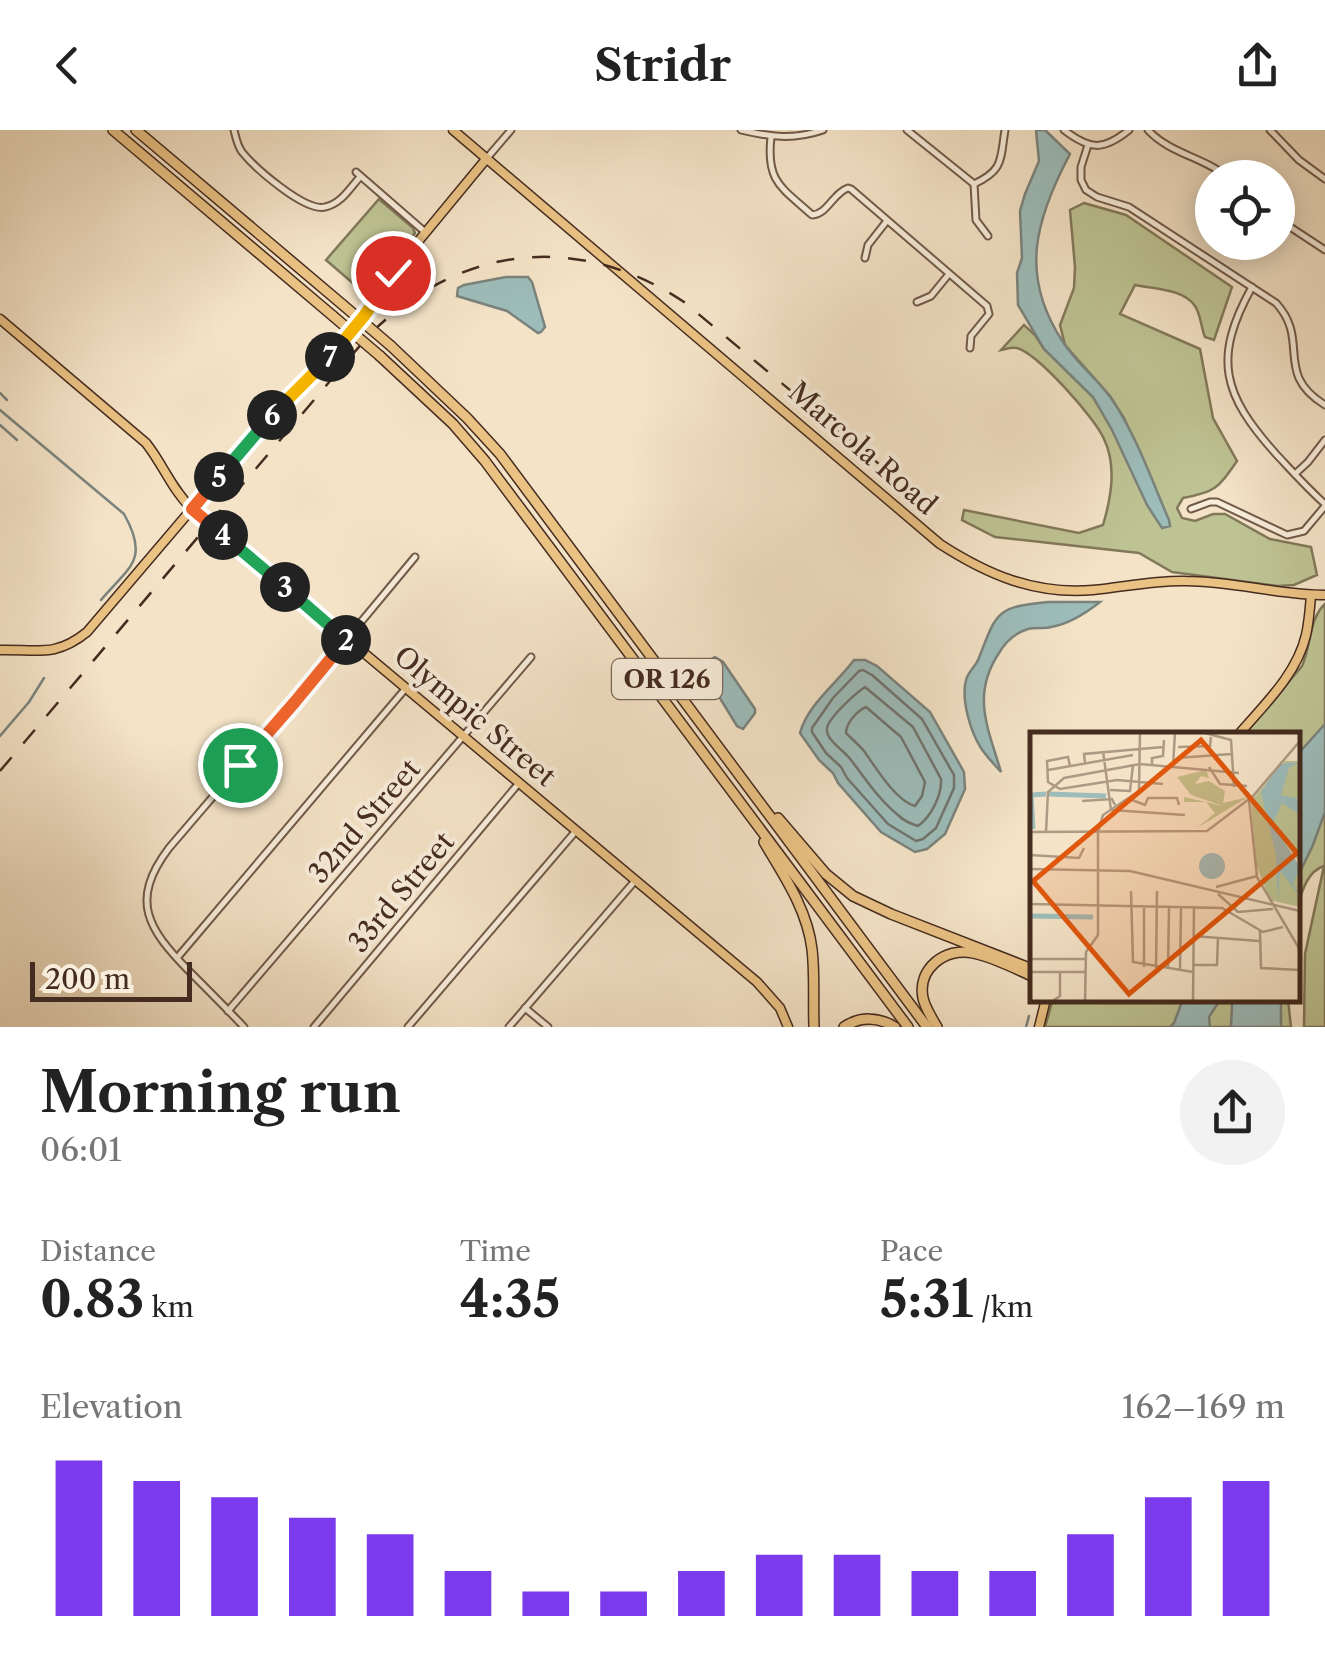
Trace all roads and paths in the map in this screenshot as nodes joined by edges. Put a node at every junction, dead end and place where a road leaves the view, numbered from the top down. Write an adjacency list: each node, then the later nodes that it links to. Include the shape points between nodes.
1 (113, 130): 48 (highway, OR 126, bridge, via 441,412)
2 (136, 130): 46 (highway, OR 126, bridge, via 467,418)
3 (234, 130): 22 (street, via 248,158 313,208 338,202 358,174)
4 (454, 130): 16 (main road, Marcola Road)
5 (511, 130): 16 (street)
6 (741, 130): 14 (street)
7 (824, 130): 14 (street)
8 (906, 130): 19 (street)
9 (1005, 130): 19 (street, via 1002,162)
10 (1064, 130): 15 (street)
11 (1128, 130): 15 (street, via 1107,145)
12 (1148, 130): 17 (street)
13 (1270, 130): 18 (street)
14 (771, 138): 20 (street, via 772,174 816,216 848,188)
15 (1088, 144): 27 (street, via 1081,167 1086,190 1129,207)
16 (486, 158): 22 (main road); 38 (main road, Marcola Road, via 974,567 1060,590 1185,580)
17 (1198, 160)
18 (1325, 179)
19 (974, 184): 23 (street, via 976,220)
20 (886, 222): 25 (street); 26 (street)
21 (1295, 230): 24 (street)
22 (426, 232): 35 (main road, via 329,358)
23 (988, 236)
24 (1325, 250)
25 (865, 258)
26 (948, 274): 28 (street); 30 (street, via 989,310)
27 (1252, 288): 31 (street, via 1286,315 1296,376); 33 (street, via 1232,331 1228,374 1248,421)
28 (917, 302)
29 (0, 319): 35 (main road, Olympic Street, via 146,444)
30 (970, 348)
31 (1325, 405)
32 (1325, 440): 33 (street)
33 (1295, 474): 34 (street)
34 (1325, 505): 36 (street, via 1304,530 1287,535 1217,502)
35 (192, 509): 40 (main road, Olympic Street); 41 (main road, via 78,640 47,652)
36 (1191, 509)
37 (416, 557): 40 (street)
38 (1311, 595): 39 (main road, Marcola Road); 44 (main road, via 1295,663)
39 (1325, 595)
40 (347, 639): 43 (main road, Olympic Street); 51 (street, via 160,860 148,911)
41 (0, 650)
42 (530, 657): 45 (street, 32nd Street)
43 (406, 688): 45 (main road, Olympic Street); 51 (street)
44 (1241, 732)
45 (463, 736): 47 (main road, Olympic Street); 56 (street, 32nd Street)
46 (730, 763): 52 (highway, via 826,874 854,896); 67 (highway, OR 126)
47 (520, 783): 49 (main road, Olympic Street); 58 (street, 33rd Street)
48 (731, 789): 63 (highway, via 803,914 812,949); 66 (highway, OR 126)
49 (576, 831): 50 (main road, Olympic Street); 59 (street)
50 (636, 880): 55 (street); 62 (main road, Olympic Street, via 765,990)
51 (176, 958): 56 (street)
52 (1030, 971)
53 (1030, 971): 68 (highway, via 972,953 942,957 923,987)
54 (1045, 1002): 69 (main road)
55 (525, 1008): 60 (street); 61 (street)
56 (228, 1011): 57 (street)
57 (244, 1027)
58 (314, 1027)
59 (408, 1027)
60 (509, 1027)
61 (548, 1027)
62 (788, 1027)
63 (814, 1027)
64 (844, 1027): 65 (highway, via 870,1019)
65 (895, 1027)
66 (908, 1027)
67 (927, 1027)
68 (937, 1027)
69 (1039, 1027)

